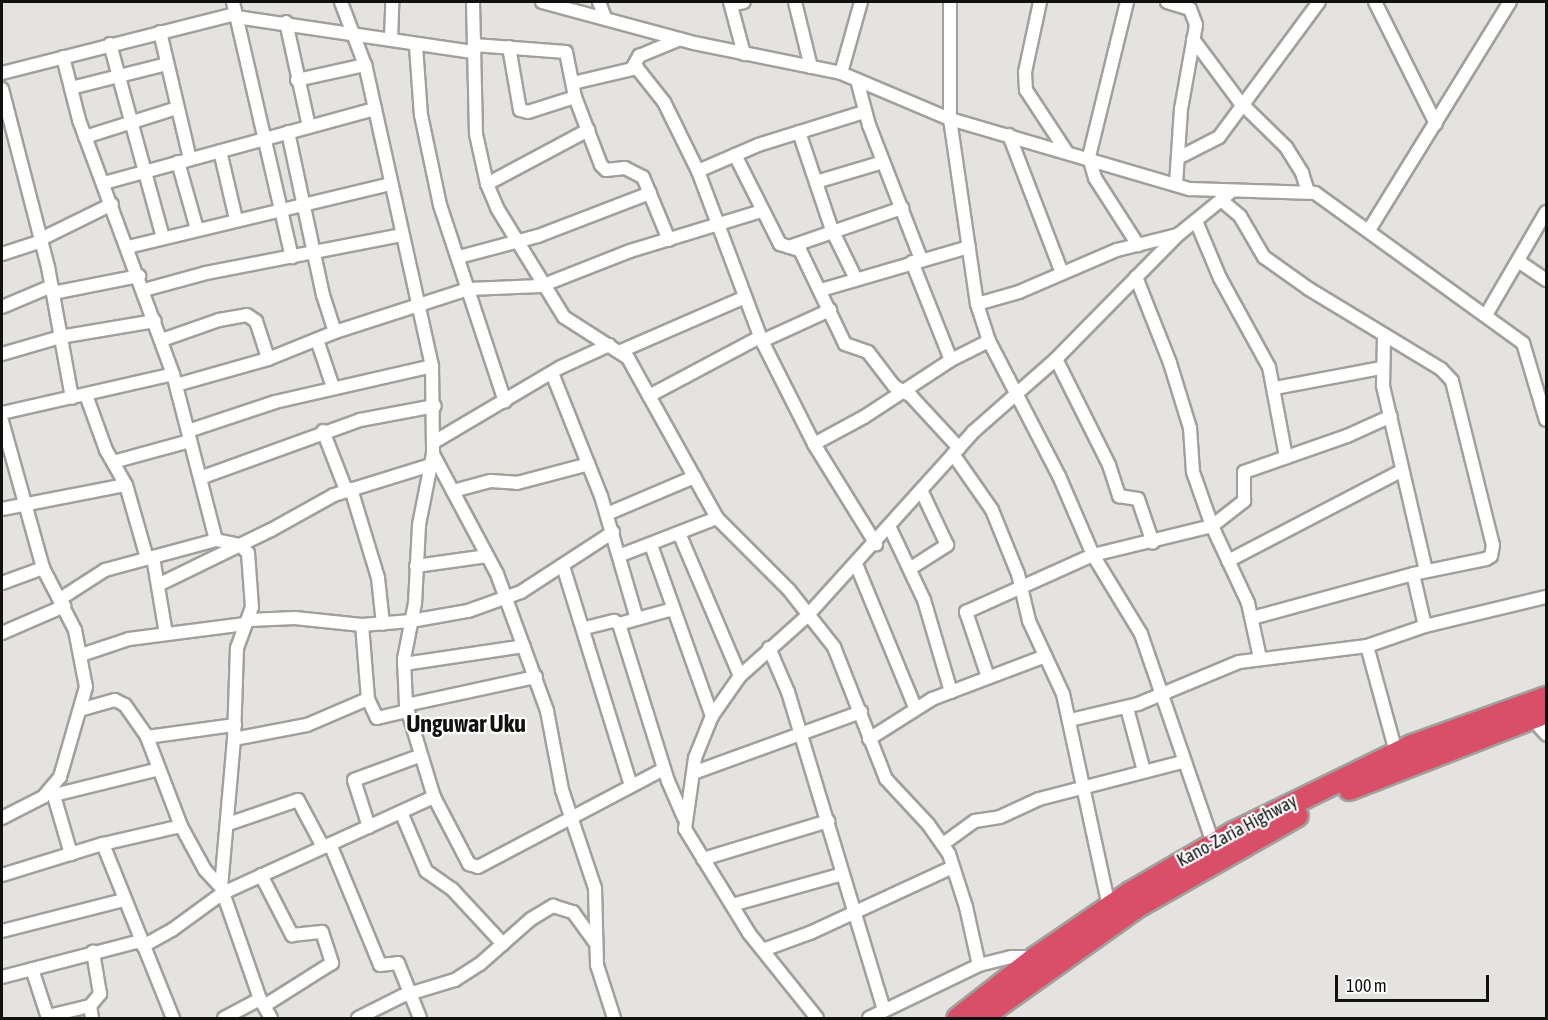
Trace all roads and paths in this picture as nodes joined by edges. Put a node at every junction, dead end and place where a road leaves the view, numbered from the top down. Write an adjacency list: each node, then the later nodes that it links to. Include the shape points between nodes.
1 (341, 2): 21 (street)
2 (392, 2): 24 (street)
3 (473, 2): 28 (street)
4 (542, 2): 18 (street)
5 (599, 2): 18 (street)
6 (744, 2): 16 (street)
7 (795, 2): 34 (street)
8 (861, 2): 36 (street)
9 (950, 2): 48 (street)
10 (1040, 2): 59 (street, via 1025,72 1026,90)
11 (1127, 2): 61 (street)
12 (1167, 2): 23 (street, via 1193,13)
13 (1319, 2): 44 (street)
14 (1375, 2): 50 (street)
15 (1510, 2): 50 (street)
16 (731, 3): 29 (street)
17 (235, 11): 19 (street); 20 (street); 57 (street)
18 (605, 18): 22 (street)
19 (286, 22): 21 (street); 38 (street)
20 (160, 32): 25 (street); 31 (street)
21 (354, 32): 24 (street); 32 (street)
22 (680, 39): 29 (street); 33 (street, via 639,56)
23 (1193, 39): 44 (street); 62 (street)
24 (391, 40): 26 (street)
25 (110, 44): 30 (street); 37 (street)
26 (416, 46): 28 (street); 100 (street, via 425,141 440,205)
27 (509, 47): 28 (street); 40 (street, via 566,52); 43 (street, via 520,110 528,112)
28 (474, 48): 70 (street, via 476,134)
29 (744, 54): 34 (street)
30 (63, 57): 35 (street); 41 (street)
31 (167, 64): 37 (street); 45 (street)
32 (365, 64): 38 (street); 46 (street)
33 (633, 67): 40 (street); 65 (street, via 642,70 663,102)
34 (811, 67): 36 (street)
35 (2, 73)
36 (841, 73): 39 (street)
37 (118, 76): 41 (street); 49 (street)
38 (297, 80): 51 (street)
39 (857, 80): 47 (street); 48 (street)
40 (573, 83): 43 (street)
41 (71, 88): 56 (street)
42 (2, 89): 91 (street)
43 (575, 97): 52 (street)
44 (1244, 106): 62 (street, via 1219,137); 73 (street, via 1286,147 1302,172)
45 (177, 108): 49 (street); 63 (street)
46 (375, 109): 51 (street); 69 (street)
47 (864, 112): 54 (street); 64 (street)
48 (950, 119): 55 (street); 96 (street)
49 (129, 123): 56 (street); 66 (street)
50 (1436, 124): 87 (street)
51 (309, 127): 53 (street)
52 (588, 130): 70 (street); 74 (street, via 604,169 636,172)
53 (288, 132): 57 (street); 77 (street)
54 (799, 132): 60 (street); 67 (street)
55 (1009, 135): 59 (street); 104 (street)
56 (85, 136): 68 (street)
57 (266, 136): 58 (street); 79 (street)
58 (220, 151): 63 (street); 82 (street)
59 (1066, 151): 61 (street)
60 (735, 155): 65 (street); 80 (street)
61 (1089, 157): 71 (street); 94 (street, via 1095,178)
62 (1178, 158): 71 (street)
63 (184, 161): 66 (street); 85 (street)
64 (884, 162): 67 (street); 78 (street)
65 (698, 171): 84 (street)
66 (142, 172): 68 (street); 90 (street)
67 (816, 182): 86 (street)
68 (104, 183): 76 (street)
69 (391, 184): 77 (street); 89 (street)
70 (487, 184): 93 (street, via 497,208)
71 (1176, 184): 72 (street)
72 (1232, 191): 73 (street); 75 (street)
73 (1308, 191): 87 (street)
74 (650, 193): 92 (street); 93 (street)
75 (1221, 200): 83 (street); 122 (street, via 1240,216 1264,257)
76 (112, 204): 91 (street); 95 (street)
77 (305, 204): 79 (street); 98 (street)
78 (902, 208): 86 (street); 102 (street)
79 (282, 209): 82 (street); 101 (street)
80 (762, 211): 84 (street); 97 (street)
81 (1546, 212): 103 (street)
82 (236, 219): 85 (street)
83 (1196, 221): 88 (street); 139 (street, via 1225,288 1252,330)
84 (719, 226): 92 (street); 114 (street)
85 (197, 229): 90 (street)
86 (832, 230): 97 (street); 107 (street)
87 (1369, 230): 119 (street)
88 (1179, 234): 94 (street); 106 (street)
89 (402, 235): 98 (street); 115 (street)
90 (163, 238): 95 (street)
91 (42, 240): 99 (street); 110 (street)
92 (669, 240): 109 (street)
93 (520, 242): 100 (street); 109 (street)
94 (1138, 245): 104 (street)
95 (128, 247): 105 (street)
96 (969, 247): 102 (street); 116 (street)
97 (785, 249): 113 (street, via 800,250)
98 (313, 253): 101 (street); 121 (street)
99 (2, 255)
100 (459, 256): 111 (street)
101 (292, 257): 112 (street, via 206,273)
102 (917, 260): 107 (street); 133 (street)
103 (1518, 261): 108 (street); 119 (street)
104 (1062, 273): 116 (street)
105 (139, 276): 110 (street); 112 (street)
106 (1136, 277): 132 (street); 171 (street, via 1170,363 1190,428 1193,472)
107 (856, 279): 113 (street)
108 (1546, 280)
109 (541, 286): 111 (street); 128 (street, via 564,317)
110 (53, 289): 117 (street); 123 (street)
111 (468, 289): 115 (street); 145 (street)
112 (144, 290): 120 (street)
113 (821, 290): 118 (street)
114 (742, 298): 124 (street); 129 (street)
115 (420, 304): 121 (street); 134 (street)
116 (977, 304): 127 (street)
117 (2, 307)
118 (830, 310): 124 (street); 140 (street, via 845,344 865,350 894,386)
119 (1486, 315): 149 (street, via 1527,348)
120 (155, 321): 123 (street); 125 (street)
121 (335, 332): 126 (street)
122 (1384, 336): 135 (street); 189 (street, via 1441,369 1452,381 1493,545 1491,556 1486,559)
123 (60, 337): 130 (street); 144 (street)
124 (761, 339): 143 (street); 153 (street)
125 (162, 340): 131 (street, via 247,315 256,321); 137 (street)
126 (317, 340): 131 (street); 138 (street)
127 (989, 341): 133 (street); 141 (street)
128 (609, 345): 129 (street); 136 (street)
129 (621, 351): 143 (street)
130 (2, 354)
131 (268, 359): 137 (street)
132 (1056, 359): 141 (street); 175 (street, via 1109,465 1119,496 1138,500)
133 (951, 360): 140 (street)
134 (432, 366): 138 (street); 146 (street)
135 (1381, 368): 139 (street); 148 (street)
136 (552, 373): 145 (street); 158 (street)
137 (175, 379): 142 (street); 152 (street)
138 (333, 387): 152 (street)
139 (1275, 388): 156 (street)
140 (902, 390): 153 (street, via 864,417); 154 (street)
141 (1015, 393): 154 (street); 180 (street, via 1059,476)
142 (86, 395): 144 (street); 157 (street)
143 (649, 396): 160 (street)
144 (72, 398): 147 (street)
145 (505, 402): 155 (street)
146 (435, 406): 151 (street, via 396,411); 155 (street)
147 (2, 413)
148 (1391, 416): 156 (street); 159 (street)
149 (1546, 420)
150 (2, 421): 166 (street)
151 (323, 431): 161 (street); 163 (street)
152 (189, 436): 157 (street); 161 (street)
153 (814, 444): 176 (street)
154 (956, 451): 164 (street); 193 (street, via 992,510)
155 (433, 454): 163 (street); 165 (street); 185 (street, via 419,525)
156 (1286, 457): 171 (street, via 1244,472 1245,501)
157 (113, 462): 162 (street)
158 (589, 464): 165 (street, via 517,483 491,481); 168 (street)
159 (1401, 471): 183 (street); 189 (street)
160 (694, 477): 168 (street); 169 (street)
161 (200, 478): 174 (street)
162 (126, 485): 166 (street); 182 (street)
163 (349, 489): 177 (street); 203 (street, via 378,579)
164 (921, 490): 170 (street); 188 (street, via 947,545)
165 (453, 491): 181 (street)
166 (27, 504): 167 (street); 187 (street)
167 (2, 509)
168 (607, 514): 172 (street)
169 (717, 518): 173 (street); 198 (street, via 789,590)
170 (889, 526): 176 (street); 188 (street)
171 (1212, 526): 175 (street); 183 (street)
172 (613, 532): 179 (street); 186 (street)
173 (679, 533): 178 (street); 217 (street)
174 (216, 540): 177 (street); 182 (street)
175 (1153, 543): 180 (street)
176 (876, 544): 184 (street)
177 (240, 545): 192 (street); 202 (street, via 248,553 252,607)
178 (651, 545): 179 (street); 197 (street)
179 (621, 555): 200 (street)
180 (1093, 555): 193 (street); 221 (street, via 1126,606)
181 (487, 556): 185 (street); 195 (street)
182 (150, 558): 192 (street); 196 (street, via 105,570)
183 (1228, 561): 199 (street)
184 (856, 564): 198 (street); 224 (street)
185 (416, 566): 201 (street)
186 (563, 566): 195 (street); 207 (street)
187 (42, 568): 191 (street); 196 (street)
188 (911, 568): 220 (street)
189 (1426, 571): 190 (street)
190 (1413, 574): 199 (street); 206 (street)
191 (2, 583)
192 (158, 585): 209 (street)
193 (1021, 589): 214 (street); 218 (street, via 965,614)
194 (1546, 597): 206 (street)
195 (505, 600): 201 (street); 210 (street)
196 (62, 602): 208 (street); 213 (street)
197 (673, 609): 200 (street); 230 (street)
198 (807, 616): 212 (street); 228 (street, via 839,656)
199 (1252, 618): 215 (street)
200 (638, 619): 204 (street)
201 (411, 621): 203 (street); 216 (street)
202 (247, 622): 205 (street, via 295,618); 209 (street); 232 (street, via 237,648)
203 (382, 624): 205 (street)
204 (619, 624): 207 (street, via 614,621); 242 (street)
205 (362, 625): 223 (street)
206 (1425, 626): 211 (street)
207 (585, 628): 245 (street, via 608,718)
208 (2, 633)
209 (166, 634): 213 (street, via 129,639)
210 (524, 646): 216 (street); 219 (street)
211 (1367, 646): 215 (street); 238 (street)
212 (769, 648): 217 (street); 235 (street)
213 (81, 655): 227 (street, via 86,687)
214 (1045, 656): 218 (street); 231 (street)
215 (1260, 658): 221 (street, via 1239,662)
216 (404, 664): 225 (street)
217 (740, 676): 230 (street)
218 (988, 677): 220 (street)
219 (536, 678): 225 (street); 250 (street)
220 (951, 692): 224 (street)
221 (1164, 693): 226 (street); 240 (street)
222 (1546, 697): 238 (highway, Kano-Zaria Highway)
223 (368, 699): 225 (street, via 377,718); 236 (street, via 297,728)
224 (915, 707): 237 (street)
225 (406, 708): 239 (street)
226 (1127, 708): 231 (street); 243 (street)
227 (83, 709): 234 (street, via 120,702); 247 (street)
228 (861, 712): 235 (street); 237 (street)
229 (1539, 715): 233 (street); 296 (highway, Kano-Zaria Highway, via 1368,782 1291,818 1136,907)
230 (712, 716): 244 (street, via 699,743)
231 (1070, 720): 246 (street)
232 (235, 724): 234 (street); 236 (street)
233 (1546, 734)
234 (147, 736): 241 (street)
235 (801, 736): 244 (street); 253 (street)
236 (234, 739): 254 (street)
237 (869, 739): 259 (street, via 886,779)
238 (1396, 752): 257 (highway, Kano-Zaria Highway)
239 (419, 756): 248 (street); 256 (street, via 354,780)
240 (1182, 762): 243 (street); 257 (street)
241 (159, 769): 247 (street); 255 (street)
242 (664, 769): 245 (street); 252 (street)
243 (1144, 771): 246 (street)
244 (693, 773): 252 (street)
245 (631, 785): 250 (street)
246 (1084, 787): 259 (street, via 1039,799 1000,817 975,821); 270 (street)
247 (53, 792): 251 (street); 261 (street)
248 (434, 797): 249 (street); 250 (street, via 474,868)
249 (401, 812): 256 (street); 274 (street, via 426,871 468,904)
250 (570, 816): 275 (street, via 595,888)
251 (2, 818)
252 (685, 819): 262 (street, via 689,837)
253 (828, 821): 262 (street); 264 (street)
254 (228, 824): 260 (street, via 298,800); 267 (street)
255 (181, 826): 258 (street); 267 (street, via 205,870)
256 (369, 827): 260 (street)
257 (1213, 843): 270 (highway, Kano-Zaria Highway)
258 (103, 844): 261 (street); 268 (street)
259 (943, 844): 263 (street)
260 (327, 846): 266 (street); 282 (street, via 380,965 397,962)
261 (71, 854): 265 (street)
262 (703, 859): 269 (street)
263 (953, 867): 271 (street); 279 (street)
264 (842, 874): 269 (street); 271 (street)
265 (2, 875)
266 (261, 875): 267 (street); 283 (street, via 292,935 322,932 332,963)
267 (222, 890): 273 (street, via 172,930); 283 (street)
268 (124, 900): 272 (street); 273 (street)
269 (732, 905): 276 (street)
270 (1109, 907): 278 (highway, Kano-Zaria Highway)
271 (852, 911): 276 (street, via 810,933); 284 (street)
272 (2, 931)
273 (141, 944): 277 (street); 287 (street)
274 (503, 944): 275 (street, via 553,906 573,912); 282 (street, via 455,980)
275 (596, 944): 292 (street, via 597,965)
276 (763, 950): 293 (street)
277 (93, 952): 280 (street); 285 (street, via 100,994)
278 (1035, 957): 279 (street, via 1011,957); 295 (highway, Kano-Zaria Highway)
279 (979, 965): 284 (street)
280 (32, 969): 281 (street); 286 (street)
281 (2, 977)
282 (411, 994): 290 (street); 291 (street)
283 (262, 1002): 288 (street); 289 (street)
284 (884, 1011): 294 (street)
285 (91, 1012): 286 (street)
286 (48, 1017)
287 (173, 1018)
288 (224, 1018)
289 (271, 1018)
290 (358, 1018)
291 (420, 1018)
292 (614, 1018)
293 (817, 1018)
294 (869, 1018)
295 (957, 1018)
296 (980, 1018)

